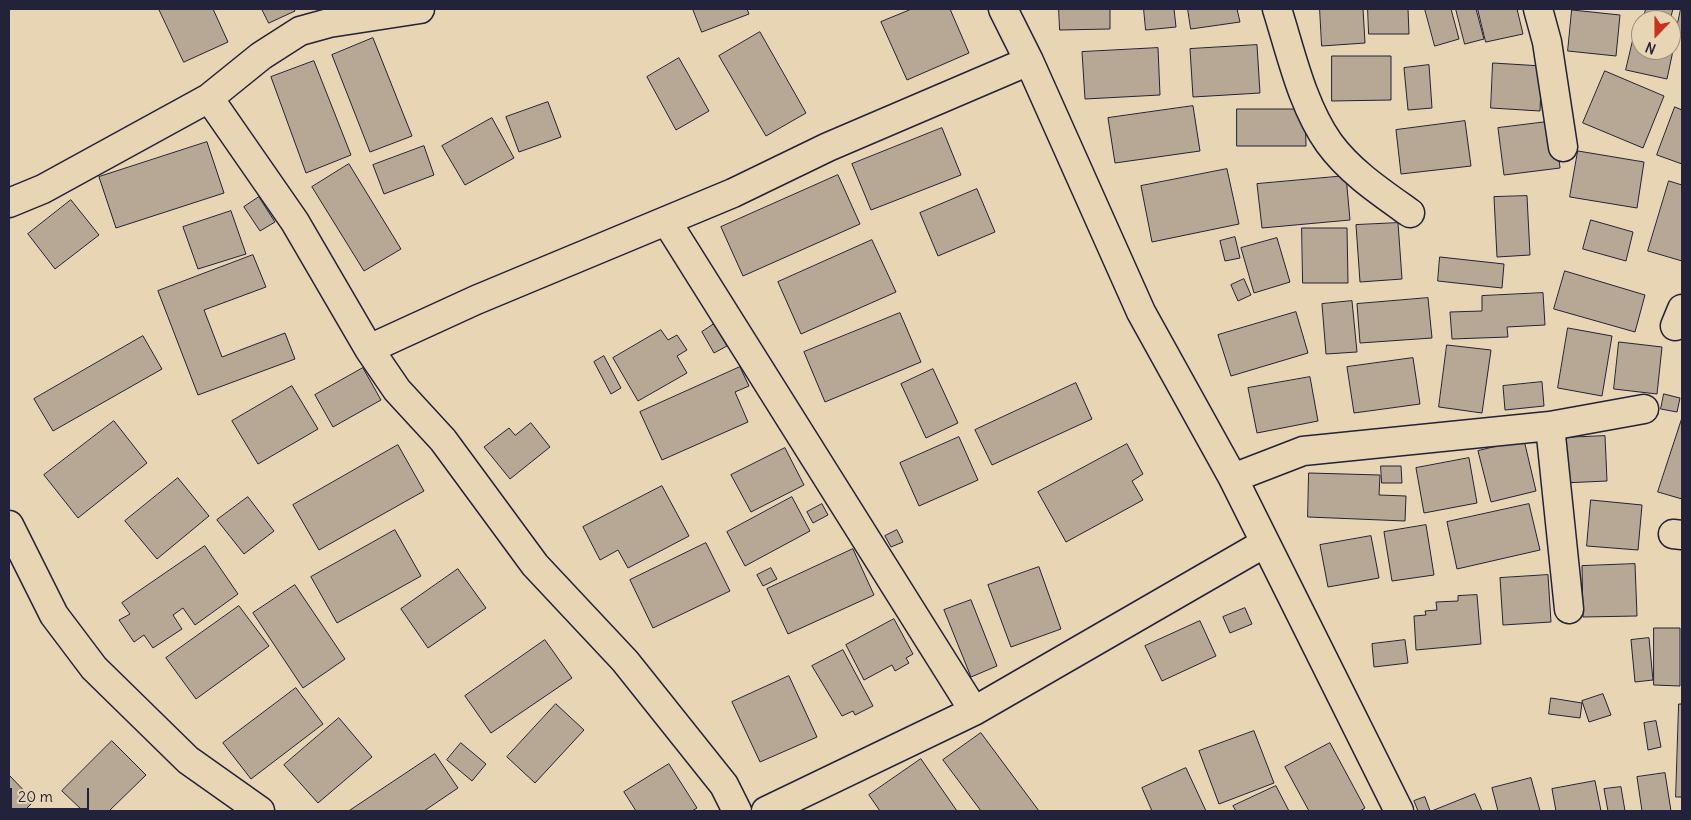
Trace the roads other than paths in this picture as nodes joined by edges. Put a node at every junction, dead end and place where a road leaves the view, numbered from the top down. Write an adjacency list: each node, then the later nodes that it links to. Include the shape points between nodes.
1 (420, 9): 6 (street, via 329,23 300,31 261,56)
2 (1003, 9): 5 (street)
3 (1277, 9): 9 (street, via 1315,121 1330,145 1375,188)
4 (1538, 9): 7 (street, via 1547,42)
5 (1029, 61): 10 (street, via 828,147); 14 (street, via 1141,312)
6 (209, 98): 8 (street, via 43,189); 11 (street, via 295,222)
7 (1563, 148)
8 (9, 203)
9 (1410, 213)
10 (667, 222): 11 (street, via 476,300); 18 (street)
11 (373, 354): 20 (street, via 397,390 443,440 535,565 625,661 724,785)
12 (1644, 409): 13 (street)
13 (1550, 426): 14 (street, via 1303,451); 17 (street)
14 (1233, 478): 16 (street)
15 (9, 525): 19 (street, via 54,615 94,668 188,760)
16 (1265, 543): 18 (street); 22 (street)
17 (1569, 609)
18 (974, 711): 21 (street)
19 (260, 811)
20 (737, 811)
21 (766, 811)
22 (1400, 811)

